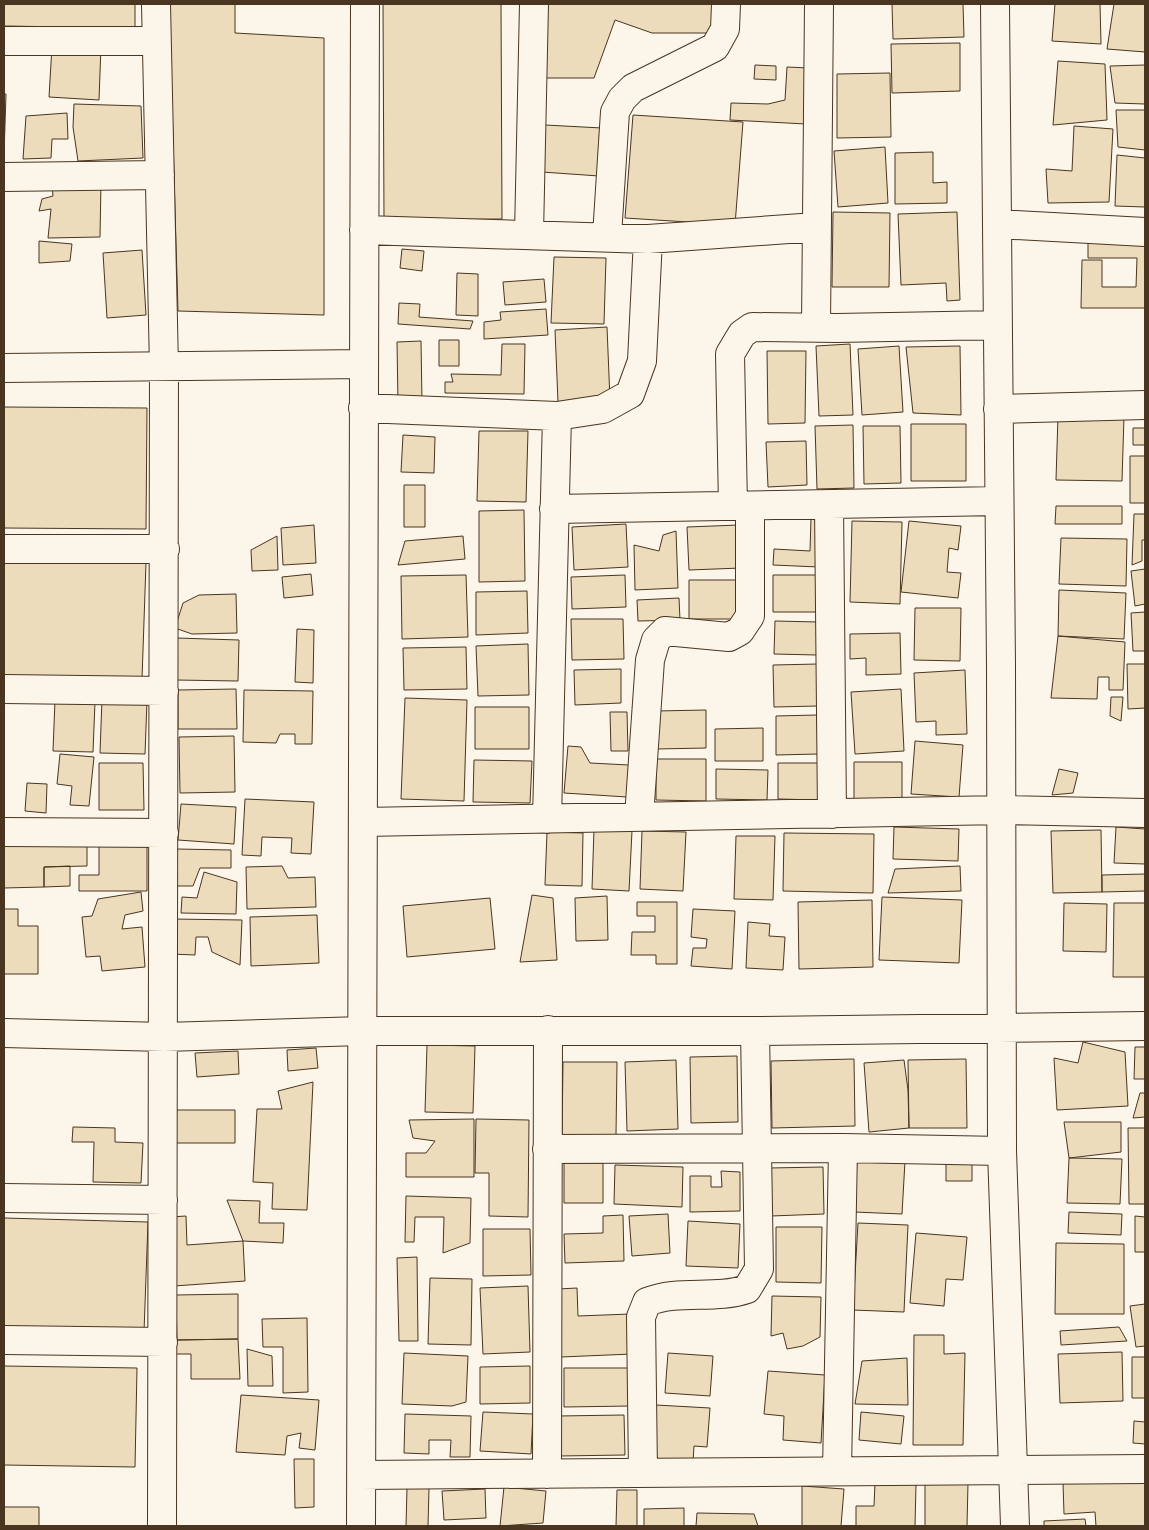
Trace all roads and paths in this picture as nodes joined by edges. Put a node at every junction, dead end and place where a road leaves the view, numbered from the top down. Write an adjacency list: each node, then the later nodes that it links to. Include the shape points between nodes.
1 (156, 4): 8 (street)
2 (364, 4): 13 (street)
3 (534, 4): 15 (street)
4 (726, 4): 16 (street, via 725,29 715,47 634,88 622,99 615,112)
5 (819, 4): 12 (street)
6 (995, 4): 11 (street)
7 (4, 41): 8 (street)
8 (156, 41): 9 (street)
9 (160, 175): 10 (street); 21 (street)
10 (4, 176)
11 (997, 224): 14 (street); 18 (street)
12 (816, 227): 17 (street); 19 (street)
13 (364, 230): 15 (street); 20 (street)
14 (1145, 232)
15 (529, 234): 16 (street)
16 (607, 236): 17 (street)
17 (648, 239): 26 (street, via 642,361 630,394 603,409)
18 (998, 325): 19 (street); 25 (street)
19 (816, 326): 29 (street, via 752,327 742,334 730,354)
20 (364, 364): 21 (street); 24 (street)
21 (164, 367): 22 (street); 32 (street)
22 (4, 368)
23 (1145, 405): 25 (street)
24 (363, 408): 26 (street); 40 (street)
25 (998, 409): 27 (street)
26 (557, 416): 30 (street)
27 (999, 502): 28 (street); 35 (street)
28 (829, 505): 29 (street); 37 (street)
29 (741, 506): 30 (street); 38 (street, via 750,616 740,631 729,637 665,631 656,640 650,660)
30 (554, 508): 39 (street)
31 (4, 549): 32 (street)
32 (165, 549): 34 (street)
33 (4, 689): 34 (street)
34 (164, 691): 42 (street)
35 (1002, 810): 36 (street); 37 (street); 44 (street)
36 (1145, 813)
37 (832, 814): 38 (street)
38 (639, 817): 39 (street)
39 (547, 819): 40 (street)
40 (364, 822): 46 (street)
41 (4, 832): 42 (street)
42 (164, 833): 49 (street)
43 (1145, 1026): 44 (street)
44 (1003, 1027): 47 (street); 53 (street)
45 (548, 1030): 46 (street); 47 (street); 52 (street)
46 (362, 1031): 49 (street); 63 (street)
47 (755, 1031): 51 (street)
48 (4, 1033): 49 (street)
49 (164, 1036): 55 (street)
50 (843, 1148): 51 (street); 53 (street); 60 (street)
51 (757, 1149): 52 (street); 61 (street, via 758,1269 747,1289 735,1293 661,1297 647,1302 641,1316)
52 (547, 1150): 62 (street)
53 (1002, 1151): 59 (street)
54 (4, 1198): 55 (street)
55 (164, 1200): 57 (street)
56 (4, 1340): 57 (street)
57 (163, 1342): 64 (street)
58 (1145, 1469): 59 (street)
59 (1013, 1470): 60 (street); 66 (street)
60 (837, 1471): 61 (street)
61 (643, 1473): 62 (street)
62 (547, 1474): 63 (street)
63 (361, 1475): 65 (street)
64 (162, 1526)
65 (361, 1526)
66 (1015, 1526)

